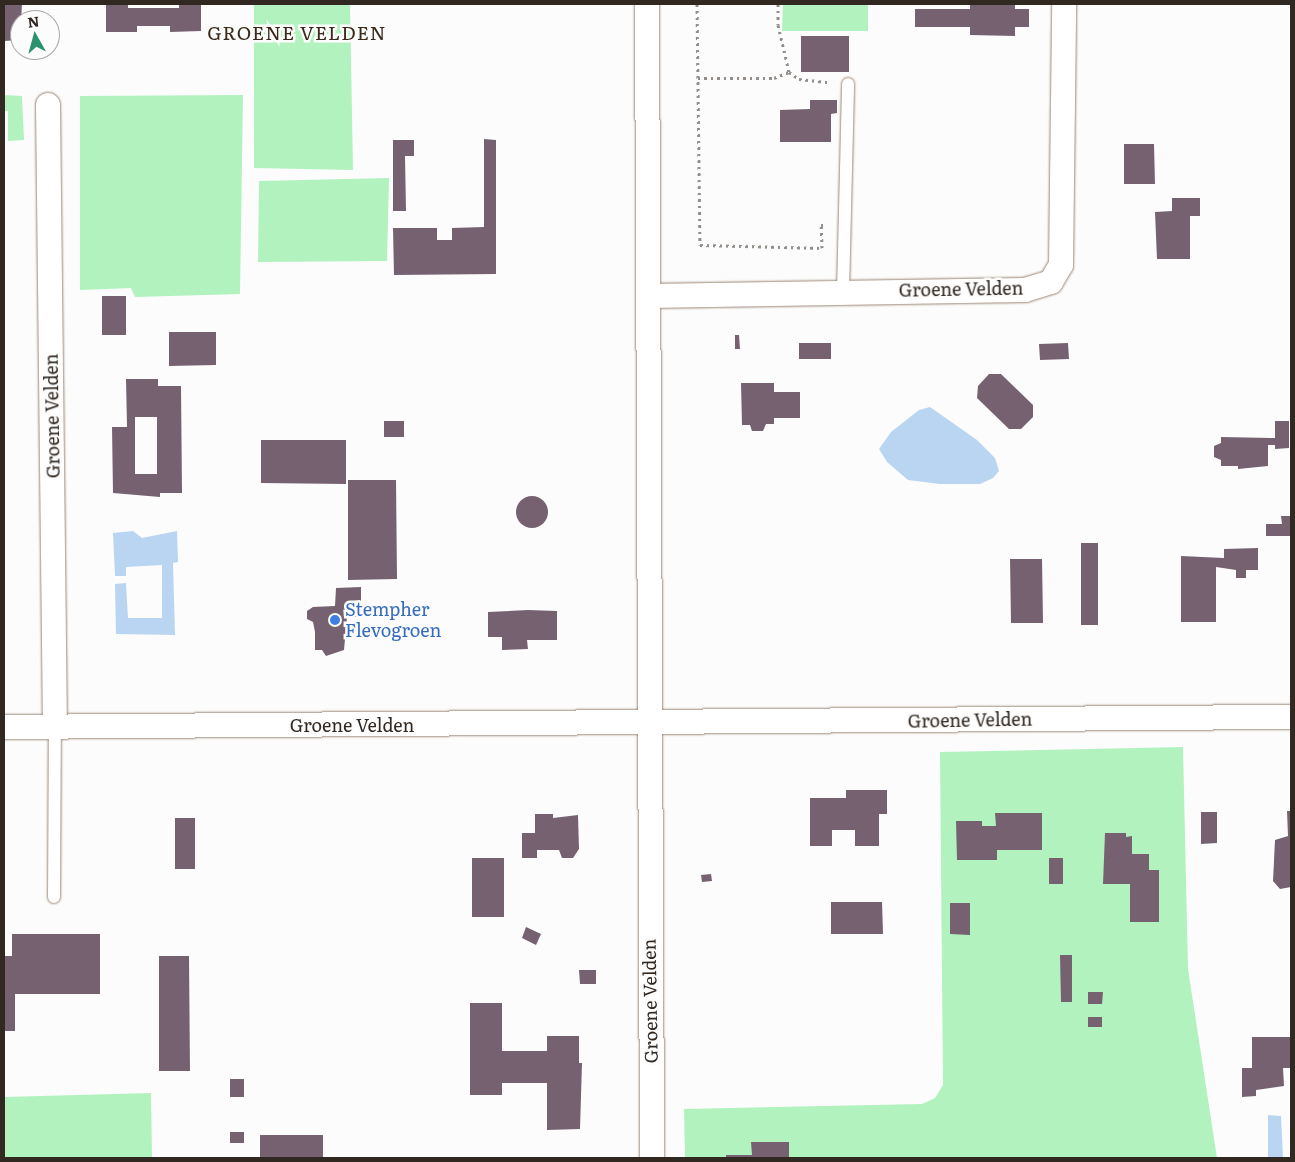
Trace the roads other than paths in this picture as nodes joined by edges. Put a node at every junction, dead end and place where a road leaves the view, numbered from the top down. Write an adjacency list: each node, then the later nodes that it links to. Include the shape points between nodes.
1 (647, 4): 6 (street, Groene Velden)
2 (1064, 4): 5 (street, Groene Velden, via 1061,265 1051,282 1025,290)
3 (848, 84): 5 (lane)
4 (48, 105): 10 (street, Groene Velden)
5 (843, 292): 6 (street, Groene Velden)
6 (649, 296): 8 (street, Groene Velden)
7 (1291, 718): 8 (street, Groene Velden)
8 (648, 723): 10 (street, Groene Velden); 12 (street, Groene Velden)
9 (4, 727): 10 (street, Groene Velden)
10 (55, 727): 11 (lane)
11 (54, 898)
12 (652, 1158)

